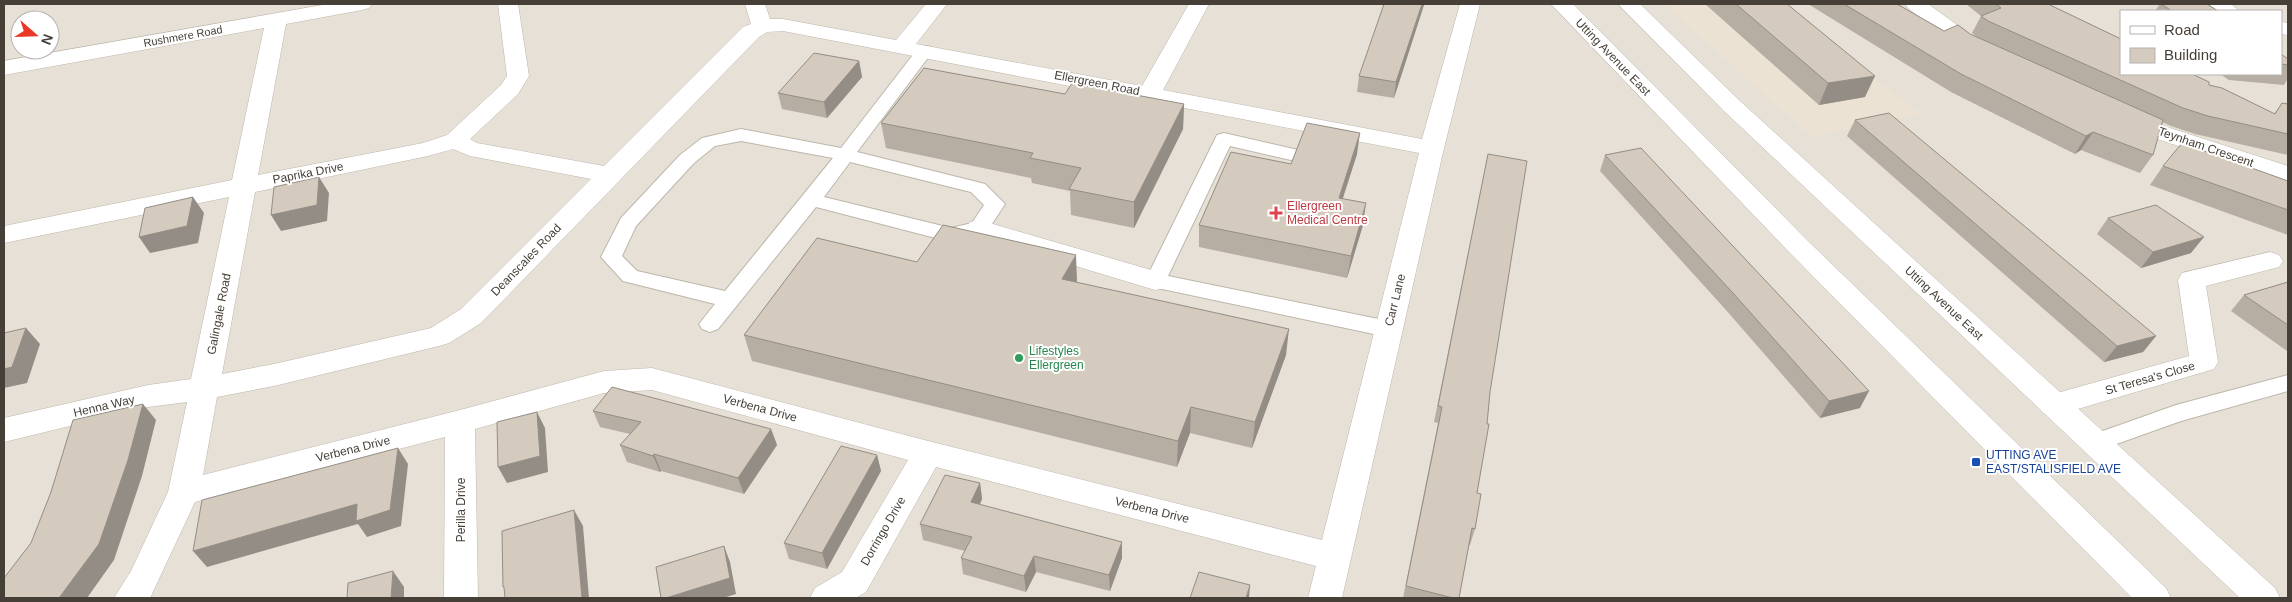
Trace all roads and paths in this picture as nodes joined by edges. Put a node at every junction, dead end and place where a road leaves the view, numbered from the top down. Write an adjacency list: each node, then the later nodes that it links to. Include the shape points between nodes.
1 (362, 4): 10 (street, Rushmere Road)
2 (508, 4): 17 (street, via 518,76 510,89)
3 (937, 4): 11 (street)
4 (1199, 4): 15 (street)
5 (1470, 4): 18 (street, Carr Lane)
6 (1561, 4): 45 (street, Utting Avenue East, via 1800,248)
7 (1628, 4): 34 (street, Utting Avenue East, via 1732,106)
8 (1915, 4): 13 (street, via 1970,45)
9 (758, 15): 11 (street, Ellergreen Road, via 783,25); 22 (street, Deanscales Road, via 751,32)
10 (276, 19): 14 (street, Rushmere Road); 23 (street, Galingale Road)
11 (902, 47): 12 (street, Ellergreen Road)
12 (925, 51): 15 (street, Ellergreen Road); 20 (lane)
13 (1996, 57)
14 (5, 70)
15 (1150, 93): 18 (street, Ellergreen Road)
16 (2110, 109): 21 (street, Teynham Crescent, via 2162,133)
17 (455, 140): 22 (street, via 470,149); 23 (street, Paprika Drive, via 428,149)
18 (1432, 148): 31 (street, Carr Lane)
19 (1291, 154): 28 (lane, via 1224,140)
20 (845, 156): 24 (lane); 25 (lane, via 978,188 995,204); 29 (lane, via 741,135 709,142 687,159 628,223 611,257 630,276)
21 (2288, 174)
22 (609, 175): 33 (street, Deanscales Road, via 470,316 440,336)
23 (243, 186): 26 (street, Paprika Drive); 33 (street, Galingale Road)
24 (811, 200): 25 (lane, via 951,235); 29 (lane)
25 (980, 228): 28 (street)
26 (4, 234)
27 (2270, 261): 34 (street, St Teresa's Close, via 2192,280 2204,362)
28 (1155, 281): 31 (lane)
29 (730, 300): 30 (lane)
30 (710, 324)
31 (1388, 329): 40 (street, Carr Lane)
32 (2288, 383): 37 (lane, via 2176,414)
33 (206, 388): 36 (street, Henna Way, via 148,396); 39 (street, Galingale Road)
34 (2054, 406): 37 (street, Utting Avenue East)
35 (460, 422): 38 (street, Verbena Drive, via 604,382 652,379); 39 (street, Verbena Drive); 42 (street, Perilla Drive)
36 (4, 430)
37 (2094, 443): 46 (street, Utting Avenue East)
38 (928, 453): 40 (street, Verbena Drive); 43 (street, Dorringo Drive, via 854,582)
39 (184, 492): 41 (street, Galingale Road, via 143,581)
40 (1335, 557): 44 (street, Carr Lane)
41 (131, 598)
42 (461, 598)
43 (827, 598)
44 (1325, 598)
45 (2154, 598)
46 (2263, 598)

